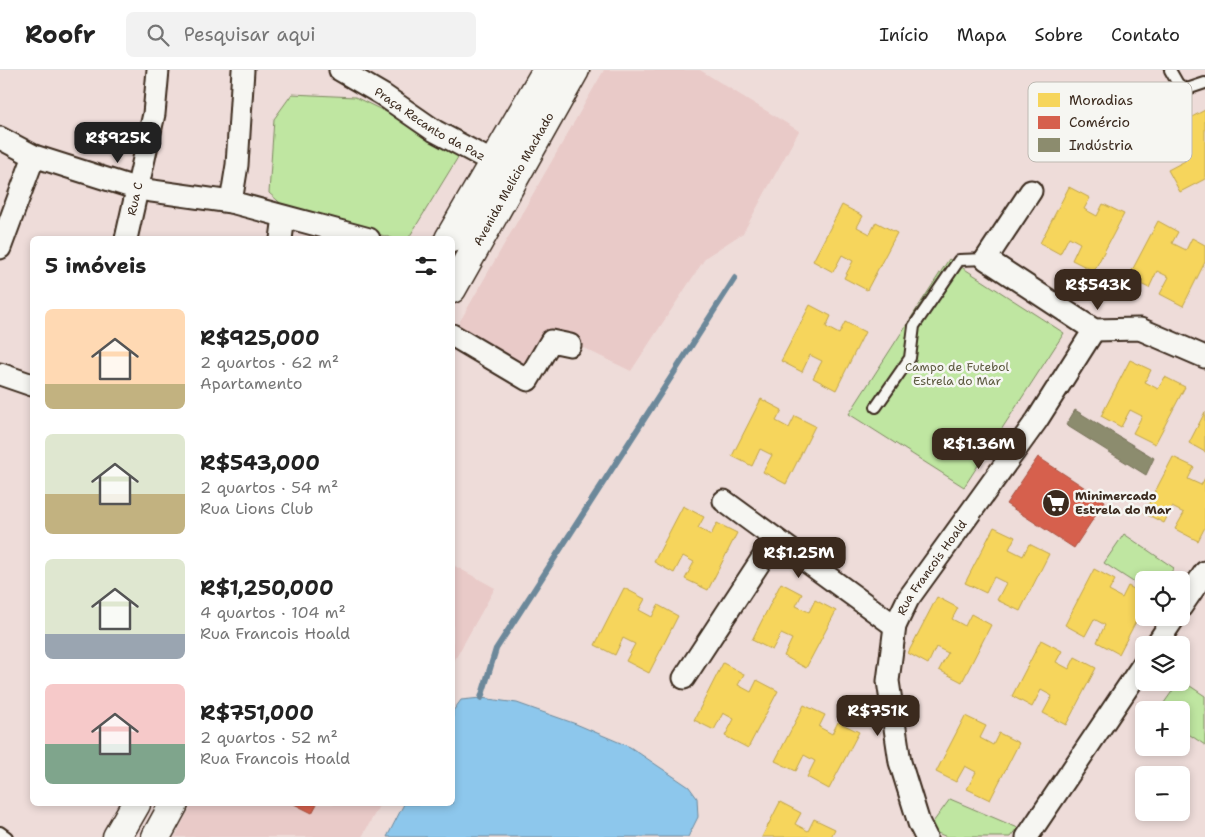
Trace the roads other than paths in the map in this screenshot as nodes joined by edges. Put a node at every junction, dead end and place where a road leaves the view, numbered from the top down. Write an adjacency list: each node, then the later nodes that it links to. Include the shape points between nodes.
1 (158, 70): 13 (street, Rua C, via 154,114)
2 (243, 70): 15 (street, via 237,164)
3 (340, 70): 12 (street, Praça Recanto da Paz, via 435,131)
4 (548, 70): 12 (main road, Avenida Melício Machado)
5 (575, 70): 23 (main road, Avenida Melício Machado)
6 (1170, 70): 7 (lane)
7 (1177, 82)
8 (1205, 83): 9 (lane)
9 (1192, 87)
10 (0, 138): 11 (street)
11 (34, 156): 13 (street); 21 (street)
12 (494, 162): 20 (main road, Avenida Melício Machado)
13 (138, 189): 15 (street); 17 (street, Rua C)
14 (1031, 191): 22 (street)
15 (231, 202): 16 (street)
16 (284, 217): 18 (street); 19 (street)
17 (127, 236)
18 (281, 236)
19 (357, 236)
20 (451, 236)
21 (0, 248)
22 (986, 259): 24 (street); 30 (lane, via 959,260 914,326 910,358)
23 (455, 284)
24 (1094, 330): 27 (street, via 1140,328); 35 (street, Rua Francois Hoald, via 1037,420 908,599)
25 (455, 337): 26 (street, via 528,380 551,341)
26 (570, 345)
27 (1205, 357)
28 (0, 374): 29 (street)
29 (30, 383)
30 (876, 407)
31 (724, 502): 32 (street)
32 (775, 539): 35 (street); 37 (street)
33 (1205, 572): 34 (street)
34 (1190, 594)
35 (895, 626): 44 (street, Rua Francois Hoald, via 888,681 900,762)
36 (1135, 676): 45 (street)
37 (684, 678)
38 (135, 806): 42 (main road)
39 (173, 806): 43 (main road)
40 (0, 832): 41 (lane)
41 (7, 837)
42 (117, 837)
43 (156, 837)
44 (926, 837)
45 (1027, 837)

